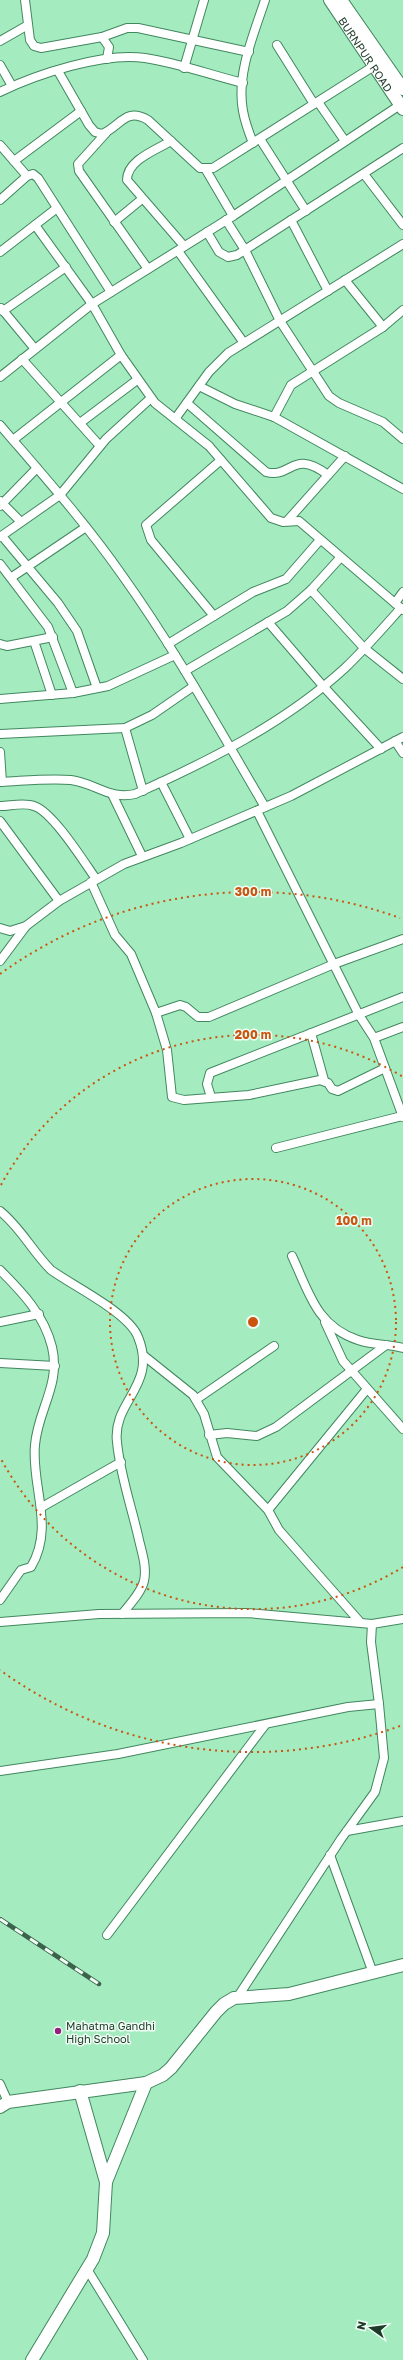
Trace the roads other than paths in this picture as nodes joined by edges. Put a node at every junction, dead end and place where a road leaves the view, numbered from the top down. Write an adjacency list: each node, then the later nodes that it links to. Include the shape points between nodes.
1 (25, 0): 6 (street)
2 (204, 0): 8 (street)
3 (265, 0): 11 (street)
4 (330, 0): 14 (street, BURNPUR ROAD)
5 (341, 0): 19 (street)
6 (28, 25): 7 (street, via 30,40 34,46 41,48); 9 (street)
7 (102, 37): 8 (street, via 127,28 138,28); 12 (street, via 108,47)
8 (193, 38): 11 (street); 15 (street)
9 (0, 41)
10 (277, 45): 21 (street)
11 (249, 52): 17 (street)
12 (107, 59): 15 (street, via 144,58); 16 (street)
13 (0, 65): 18 (street)
14 (374, 66): 21 (street); 22 (street, BURNPUR ROAD)
15 (184, 68): 17 (street)
16 (58, 71): 18 (street); 23 (street)
17 (243, 83): 26 (street, via 243,110)
18 (12, 86): 20 (street)
19 (403, 89)
20 (0, 92)
21 (316, 103): 26 (street); 27 (street)
22 (402, 107): 27 (street)
23 (81, 112): 24 (street, via 96,132); 30 (street)
24 (107, 132): 25 (street, via 133,115 148,120); 41 (street, via 78,164 79,171)
25 (171, 140): 31 (street, via 200,168); 36 (street, via 133,164 127,172 127,180)
26 (257, 141): 31 (street); 34 (street)
27 (345, 141): 34 (street)
28 (0, 145): 30 (street)
29 (403, 148): 32 (street)
30 (14, 161): 33 (street)
31 (206, 170): 39 (street)
32 (364, 174): 38 (street); 43 (street)
33 (27, 176): 35 (street); 37 (street, via 33,174 38,178)
34 (286, 180): 38 (street); 39 (street)
35 (1, 198)
36 (142, 198): 41 (street); 46 (street)
37 (57, 208): 42 (street); 53 (street)
38 (306, 211): 40 (street)
39 (230, 218): 44 (street); 47 (street)
40 (291, 220): 47 (street); 52 (street)
41 (114, 222): 50 (street)
42 (35, 225): 48 (street); 49 (street)
43 (403, 226)
44 (207, 232): 46 (street); 47 (street, via 219,252 228,257)
45 (403, 244): 51 (street)
46 (181, 248): 50 (street); 59 (street)
47 (245, 250): 57 (street)
48 (0, 252)
49 (66, 267): 54 (street); 55 (street)
50 (148, 269): 53 (street)
51 (345, 280): 52 (street); 58 (street)
52 (328, 291): 57 (street)
53 (112, 292): 54 (street)
54 (92, 304): 60 (street); 61 (street)
55 (2, 309): 60 (street)
56 (403, 310): 58 (street)
57 (280, 320): 59 (street); 63 (street)
58 (383, 327): 63 (street)
59 (244, 343): 66 (street, via 218,362)
60 (36, 349): 62 (street)
61 (121, 355): 65 (street); 68 (street)
62 (22, 359): 64 (street); 68 (street)
63 (312, 372): 70 (street, via 291,385); 74 (street, via 329,396 383,422)
64 (0, 377)
65 (137, 380): 67 (street); 72 (street)
66 (199, 386): 69 (street); 70 (street, via 235,404)
67 (151, 398): 71 (street, via 165,413); 76 (street)
68 (62, 402): 72 (street); 75 (street)
69 (186, 403): 71 (street); 80 (street, via 266,472 272,474 303,463 315,465)
70 (274, 417): 77 (street)
71 (175, 419): 78 (street, via 201,437)
72 (80, 423): 76 (street)
73 (0, 425): 75 (street)
74 (403, 439)
75 (13, 440): 79 (street)
76 (100, 446): 82 (street)
77 (345, 456): 80 (street); 81 (street)
78 (221, 460): 84 (street, via 271,518 283,522); 96 (street, via 146,525 151,540)
79 (37, 468): 82 (street); 83 (street)
80 (328, 475): 84 (street)
81 (403, 489)
82 (60, 495): 85 (street); 86 (street)
83 (1, 504): 85 (street)
84 (288, 520): 88 (street, via 300,521)
85 (21, 522): 87 (street)
86 (86, 527): 91 (street); 101 (street, via 122,574)
87 (1, 536): 91 (street)
88 (320, 540): 89 (street); 96 (street, via 286,579 253,592)
89 (340, 558): 93 (street); 95 (street)
90 (0, 564): 92 (street)
91 (26, 567): 92 (street); 108 (street, via 58,603 77,631)
92 (12, 577): 98 (street)
93 (311, 590): 97 (street, via 287,611); 102 (street)
94 (403, 592): 95 (street)
95 (400, 607): 102 (street)
96 (214, 616): 101 (street)
97 (268, 622): 104 (street); 107 (street)
98 (53, 637): 99 (street); 109 (street)
99 (34, 641): 100 (street, via 7,646); 110 (street)
100 (0, 644)
101 (168, 644): 103 (street)
102 (364, 648): 105 (street); 107 (street)
103 (175, 655): 104 (street); 108 (street, via 126,679)
104 (184, 671): 106 (street)
105 (403, 679)
106 (194, 686): 112 (street, via 152,715); 116 (street)
107 (323, 686): 116 (street); 117 (street)
108 (97, 688): 109 (street)
109 (73, 692): 110 (street)
110 (52, 695): 111 (street)
111 (0, 699)
112 (125, 728): 113 (street); 122 (street)
113 (0, 734)
114 (403, 737): 115 (street)
115 (395, 741): 117 (street); 119 (street)
116 (230, 749): 121 (street); 125 (street)
117 (381, 749): 125 (street)
118 (0, 752): 120 (street)
119 (403, 753)
120 (1, 782): 123 (street, via 69,780 83,782)
121 (161, 782): 122 (street); 127 (street)
122 (143, 791): 123 (street, via 123,797)
123 (112, 794): 128 (street)
124 (0, 806): 129 (street, via 34,806 43,810)
125 (261, 809): 127 (street); 135 (street)
126 (0, 821): 130 (street)
127 (190, 839): 128 (street)
128 (142, 856): 129 (street)
129 (94, 881): 130 (street); 137 (street, via 115,935 131,954)
130 (59, 902): 131 (street)
131 (26, 926): 132 (street, via 10,931); 134 (street)
132 (0, 928)
133 (403, 939): 135 (street)
134 (0, 961)
135 (334, 964): 137 (street, via 209,1016 198,1017 186,1007 180,1006); 138 (street)
136 (403, 997): 138 (street)
137 (156, 1013): 144 (street, via 167,1050 172,1097 184,1100)
138 (359, 1015): 140 (street); 141 (street)
139 (403, 1027): 141 (street)
140 (311, 1033): 143 (street); 144 (street, via 210,1073 207,1084)
141 (374, 1038): 142 (street)
142 (385, 1068): 143 (street, via 338,1090 332,1089); 145 (street)
143 (324, 1080): 144 (street, via 262,1093)
144 (212, 1098)
145 (403, 1117): 146 (street)
146 (276, 1148)
147 (0, 1211): 156 (street, via 23,1233 51,1270 132,1325)
148 (292, 1256): 151 (street)
149 (0, 1270): 150 (street)
150 (39, 1314): 152 (street); 158 (street, via 52,1348)
151 (325, 1321): 153 (street, via 345,1335); 159 (street, via 336,1351)
152 (0, 1322)
153 (386, 1345): 155 (street); 159 (street)
154 (274, 1346): 161 (street)
155 (403, 1348)
156 (143, 1355): 161 (street); 164 (street, via 141,1380 126,1405 116,1432)
157 (0, 1363): 158 (street)
158 (55, 1366): 165 (street, via 54,1380 38,1427 35,1445 35,1473)
159 (351, 1371): 160 (street); 163 (street, via 265,1433 257,1436 227,1433)
160 (367, 1390): 162 (street); 166 (street)
161 (197, 1399): 163 (street)
162 (403, 1429)
163 (209, 1435): 166 (street, via 217,1457)
164 (121, 1462): 165 (street); 168 (street, via 145,1568 140,1590)
165 (42, 1507): 167 (street, via 41,1534 34,1561 31,1567 21,1570)
166 (268, 1510): 171 (street, via 279,1530)
167 (0, 1600)
168 (122, 1614): 170 (street); 171 (street, via 248,1613)
169 (403, 1619): 172 (street)
170 (0, 1622)
171 (360, 1622): 172 (street)
172 (372, 1624): 173 (street, via 371,1642)
173 (379, 1704): 174 (street, via 348,1707); 177 (street, via 384,1746 379,1782 375,1792)
174 (265, 1724): 175 (street, via 118,1754); 179 (street)
175 (0, 1771)
176 (403, 1821): 177 (street)
177 (347, 1831): 178 (street)
178 (330, 1856): 181 (street); 182 (street)
179 (107, 1935)
180 (403, 1965): 181 (street)
181 (373, 1973): 182 (street, via 290,1994)
182 (237, 1998): 183 (street, via 224,2004 171,2068)
183 (146, 2083): 185 (street); 187 (street)
184 (0, 2084): 186 (street)
185 (80, 2091): 186 (street); 187 (street)
186 (4, 2105)
187 (106, 2182): 188 (street, via 103,2232)
188 (87, 2269): 189 (street); 190 (street)
189 (32, 2360)
190 (143, 2360)

